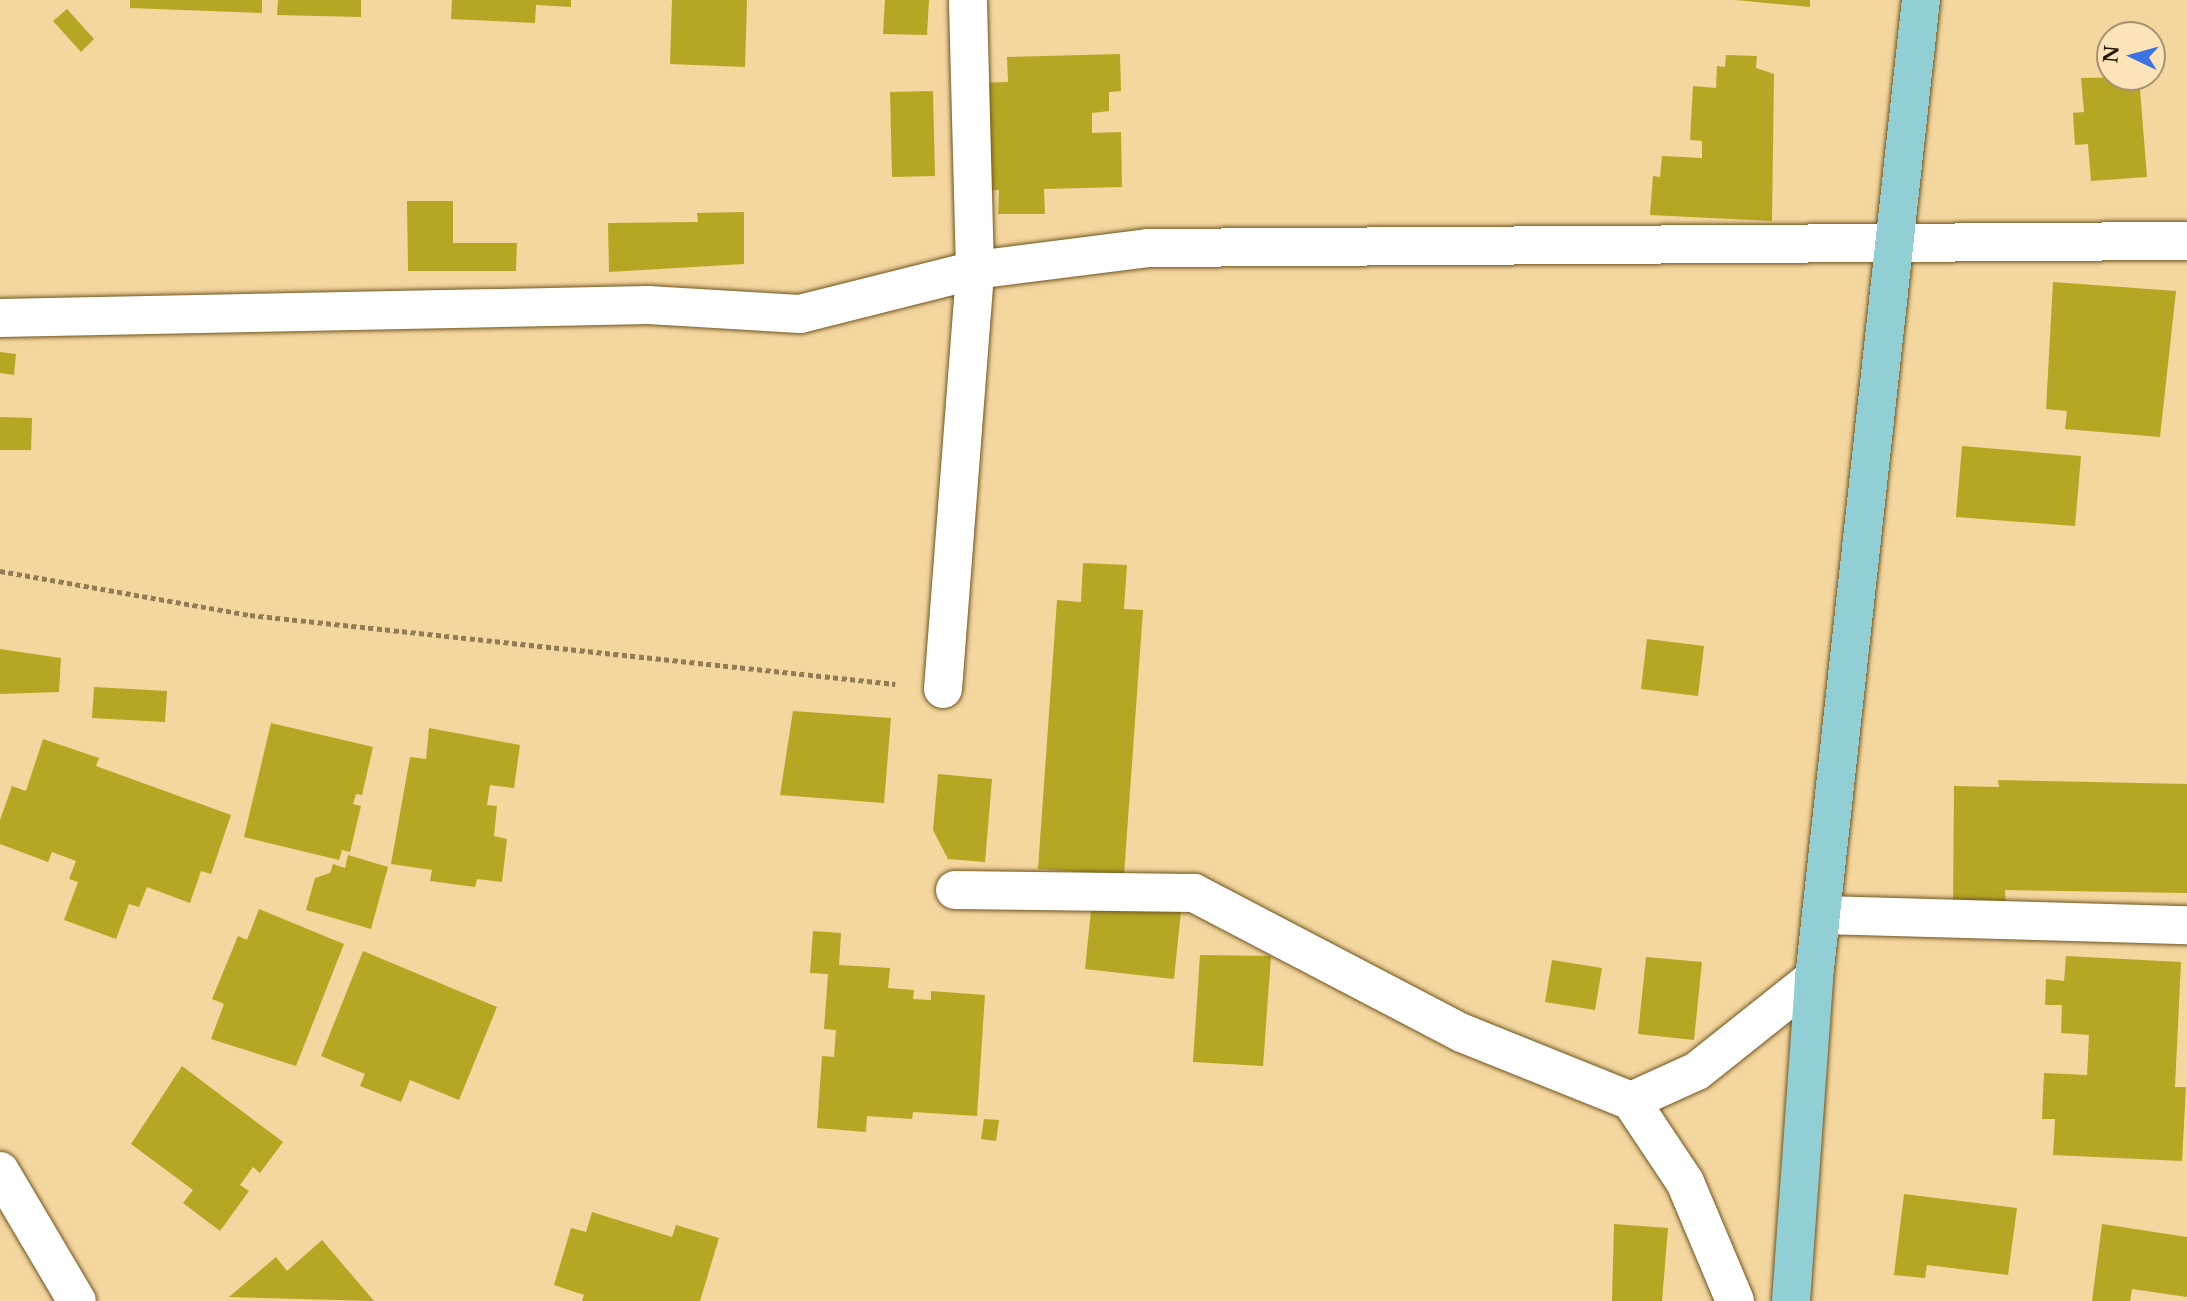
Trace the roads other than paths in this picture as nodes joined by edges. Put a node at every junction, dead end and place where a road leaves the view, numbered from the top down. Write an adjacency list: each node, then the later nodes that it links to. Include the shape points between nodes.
1 (968, 0): 5 (street)
2 (1921, 0): 4 (main road)
3 (2187, 241): 4 (street)
4 (1892, 242): 5 (street, via 1148,248); 9 (main road)
5 (975, 270): 6 (street, via 800,314 648,305); 7 (street)
6 (0, 318)
7 (943, 689)
8 (955, 890): 12 (street, via 1194,893 1462,1033)
9 (1824, 915): 10 (street); 11 (main road)
10 (2187, 925)
11 (1815, 978): 12 (street, via 1697,1071); 16 (main road)
12 (1631, 1101): 15 (street, via 1685,1182)
13 (0, 1171): 14 (street)
14 (77, 1301)
15 (1735, 1301)
16 (1790, 1301)

